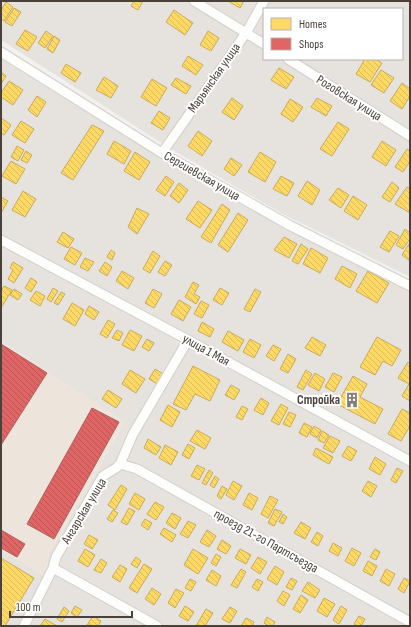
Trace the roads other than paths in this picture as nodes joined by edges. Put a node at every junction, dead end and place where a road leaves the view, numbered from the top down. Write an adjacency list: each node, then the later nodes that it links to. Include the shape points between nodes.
1 (194, 1): 3 (street)
2 (264, 1): 3 (street, Марьянская улица)
3 (246, 33): 4 (street); 8 (street, Марьянская улица)
4 (263, 43)
5 (1, 52): 8 (street, Сергиевская улица)
6 (290, 60): 7 (street, Роговская улица)
7 (410, 136)
8 (162, 153): 10 (street, Сергиевская улица, via 289,225)
9 (1, 240): 11 (street, улица 1 Мая)
10 (410, 286)
11 (188, 340): 12 (street, улица 1 Мая); 13 (street, via 133,434)
12 (410, 461)
13 (120, 464): 14 (street, Ангарская улица, via 103,476 56,557); 15 (street, проезд 21-го Партсъезда, via 137,469)
14 (54, 568): 16 (street, Ангарская улица); 17 (street)
15 (410, 622)
16 (24, 626)
17 (157, 626)

